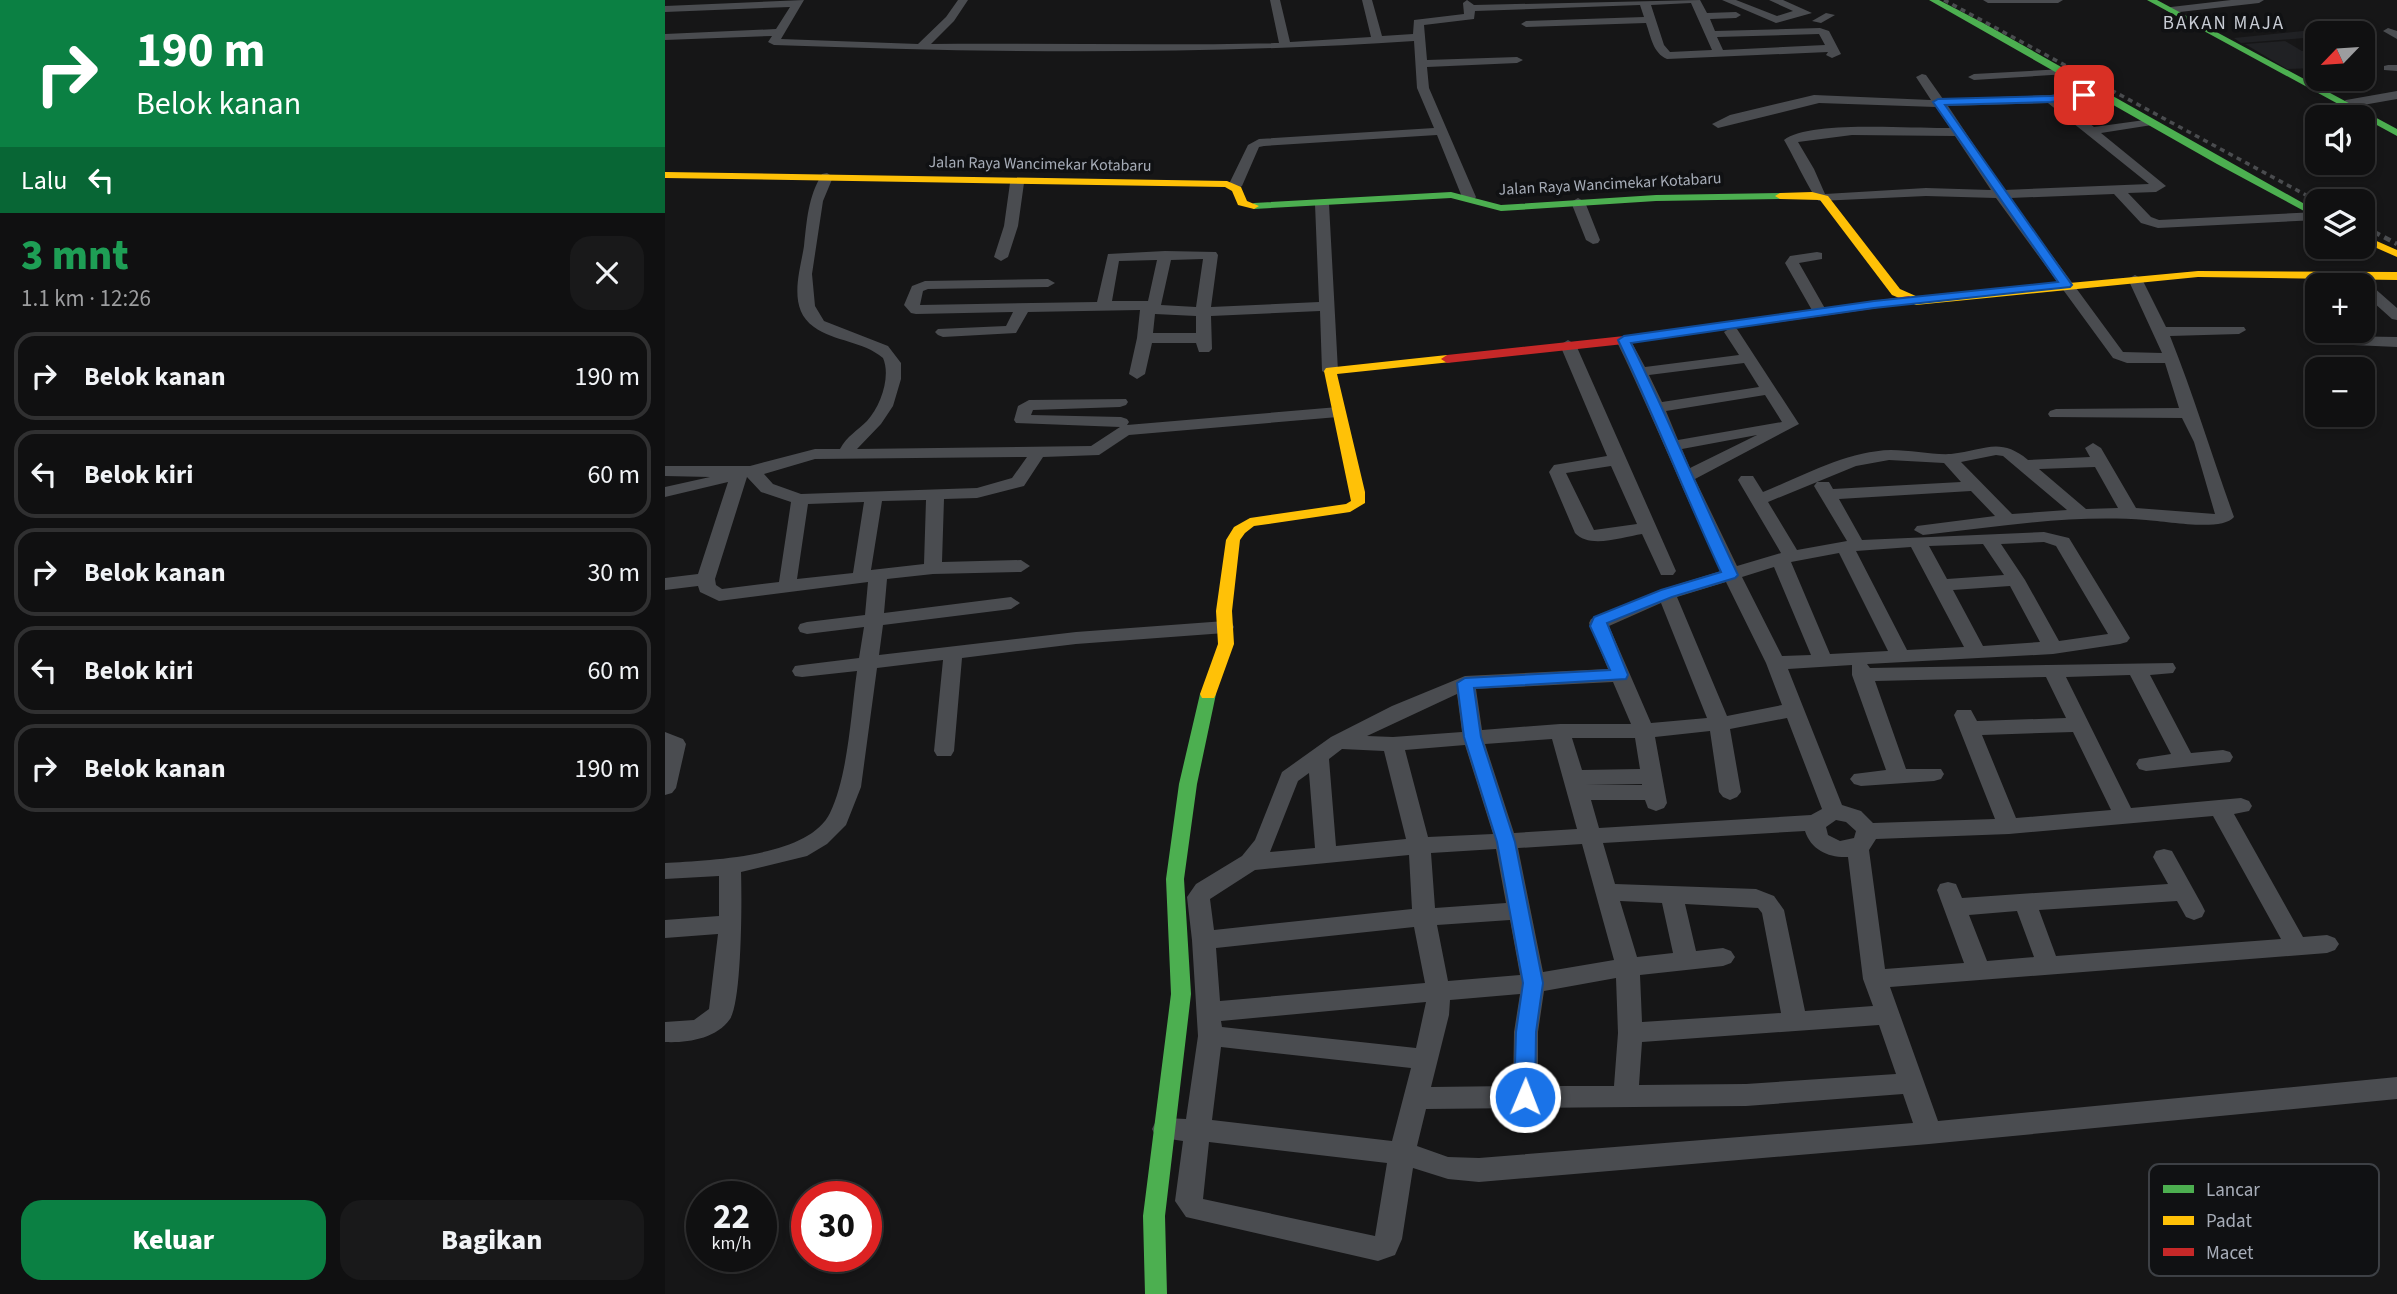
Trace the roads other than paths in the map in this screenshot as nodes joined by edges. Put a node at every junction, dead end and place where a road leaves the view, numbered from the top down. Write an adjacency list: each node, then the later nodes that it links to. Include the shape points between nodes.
1 (963, 0): 33 (street)
2 (1275, 0): 32 (street)
3 (1367, 0): 31 (street)
4 (1727, 0): 20 (street, via 1776,20)
5 (1774, 0): 20 (street)
6 (1933, 0): 38 (main road)
7 (1988, 0): 8 (street)
8 (2058, 0)
9 (2135, 0): 45 (main road)
10 (2151, 0): 19 (main road)
11 (2259, 0): 19 (street)
12 (798, 1): 16 (street); 24 (street)
13 (1644, 1): 14 (street); 15 (street); 26 (street)
14 (1697, 1): 22 (street)
15 (1522, 3): 17 (street); 26 (street, via 1527,27)
16 (706, 4): 18 (street); 30 (street)
17 (1469, 4): 29 (street, via 1468,18 1420,21)
18 (665, 9)
19 (2171, 10): 46 (main road)
20 (1803, 12): 23 (street)
21 (1736, 15): 22 (street)
22 (1704, 16): 27 (street)
23 (1822, 18)
24 (788, 19): 25 (street); 28 (street)
25 (774, 20)
26 (1652, 20): 35 (street, via 1659,46 1667,56)
27 (1711, 34): 35 (street); 35 (street, via 1818,30 1825,33 1831,48)
28 (777, 37): 30 (street); 33 (street)
29 (1420, 37): 31 (street); 37 (street)
30 (675, 38): 34 (street)
31 (1377, 40): 32 (street)
32 (1286, 46): 33 (street)
33 (921, 47)
34 (665, 51)
35 (1719, 52)
36 (1517, 60): 37 (street)
37 (1422, 64): 53 (street, via 1423,88)
38 (2063, 72): 40 (street); 41 (main road)
39 (1922, 77): 44 (street)
40 (1974, 77)
41 (2099, 93): 43 (street); 49 (main road)
42 (2397, 95): 47 (street)
43 (2051, 99): 44 (street); 54 (street)
44 (1938, 102): 48 (street, via 1818,99); 55 (street)
45 (2337, 105)
46 (2338, 105)
47 (2367, 105)
48 (1827, 116): 51 (street, via 1734,118); 55 (street); 65 (street, via 1789,142)
49 (2148, 122): 54 (street); 68 (main road)
50 (2375, 123): 56 (main road)
51 (1718, 124)
52 (2375, 130): 57 (main road)
53 (1441, 131): 61 (street, via 1263,142 1254,145); 64 (street)
54 (2093, 131): 62 (street, via 2159,186)
55 (1957, 132): 63 (street)
56 (2397, 133)
57 (2397, 142)
58 (665, 176): 59 (main road, Jalan Raya Wancimekar Kotabaru)
59 (827, 177): 60 (main road, Jalan Raya Wancimekar Kotabaru); 115 (street, via 818,190 811,221 804,282 807,302 819,324 880,349 893,363 893,386 884,405)
60 (1017, 183): 61 (main road, Jalan Raya Wancimekar Kotabaru); 75 (street)
61 (1234, 186): 67 (main road, Jalan Raya Wancimekar Kotabaru, via 1248,206)
62 (2117, 190): 63 (street); 69 (street, via 2146,220 2158,224)
63 (2002, 194): 65 (street); 80 (street)
64 (1469, 197): 66 (main road, Jalan Raya Wancimekar Kotabaru, via 1492,208); 67 (main road, Jalan Raya Wancimekar Kotabaru, via 1430,195)
65 (1821, 197): 66 (main road, Jalan Raya Wancimekar Kotabaru); 82 (main road, via 1896,292)
66 (1578, 202): 70 (street)
67 (1322, 204): 84 (street)
68 (2305, 209)
69 (2305, 217)
70 (1593, 240)
71 (2375, 244): 72 (main road)
72 (2397, 254)
73 (1165, 255): 83 (street, via 1112,259); 87 (street); 88 (street, via 1212,256)
74 (1817, 256): 89 (street, via 1792,263)
75 (1001, 257)
76 (2305, 274): 79 (main road)
77 (2375, 276): 78 (main road)
78 (2397, 276)
79 (2135, 279): 80 (main road); 94 (street)
80 (2066, 285): 82 (main road); 102 (street, via 2118,355)
81 (2375, 296): 90 (street)
82 (1909, 300): 89 (main road)
83 (1104, 306): 86 (street); 87 (street, via 1147,305)
84 (1327, 306): 88 (street); 103 (street)
85 (1022, 309): 86 (street); 86 (street, via 916,310 911,304 916,289 925,285 1049,278); 92 (street, via 1011,330)
86 (1041, 309)
87 (1150, 309): 88 (street); 95 (street)
88 (1203, 312): 99 (street)
89 (1820, 312): 96 (main road)
90 (2397, 316)
91 (2239, 330): 94 (street)
92 (943, 332)
93 (1732, 332): 101 (street)
94 (2161, 332): 102 (street)
95 (1145, 338): 99 (street); 106 (street)
96 (1624, 340): 100 (main road); 104 (street)
97 (2375, 342): 98 (street)
98 (2397, 342)
99 (1204, 343)
100 (1568, 345): 103 (main road); 117 (street)
101 (1750, 358): 104 (street); 105 (street)
102 (2170, 358): 109 (street)
103 (1330, 371): 108 (main road)
104 (1639, 372): 107 (street)
105 (1769, 390): 107 (street); 111 (street)
106 (1120, 402): 112 (street); 112 (street, via 1029,405 1022,420)
107 (1657, 408): 113 (street)
108 (1338, 412): 112 (street); 152 (main road, via 1358,503 1350,508 1250,522 1239,530 1227,574)
109 (2188, 413): 110 (street); 132 (street, via 2225,517)
110 (2056, 414)
111 (1791, 424): 113 (street); 122 (street)
112 (1121, 426): 114 (street, via 1108,445 1093,451)
113 (1673, 446): 122 (street)
114 (1038, 452): 115 (street); 128 (street, via 1018,481 986,492)
115 (846, 454): 120 (street, via 797,457)
116 (1949, 459): 118 (street, via 2003,450); 121 (street, via 1889,455 1851,462); 124 (street)
117 (1615, 460): 134 (street); 134 (street, via 1557,472 1584,533 1592,536)
118 (2025, 465): 131 (street); 132 (street, via 2098,455)
119 (665, 471): 120 (street)
120 (744, 473): 125 (street); 129 (street, via 767,488); 144 (street)
121 (1816, 476): 126 (street); 130 (street)
122 (1686, 477): 141 (street)
123 (1747, 480): 130 (street)
124 (1975, 486): 126 (street); 133 (street)
125 (665, 492)
126 (1829, 494): 137 (street)
127 (874, 495): 128 (street); 129 (street); 143 (street)
128 (935, 496): 140 (street)
129 (800, 499): 148 (street)
130 (1760, 499): 138 (street)
131 (2082, 514): 132 (street); 133 (street)
132 (2130, 514)
133 (2008, 520): 137 (street)
134 (1648, 528): 142 (street)
135 (1917, 541): 136 (street); 137 (street); 147 (street)
136 (1990, 541): 145 (street); 154 (street, via 2044,537 2063,542 2120,633 2116,640)
137 (1849, 543): 138 (street); 157 (street)
138 (1784, 555): 141 (street); 158 (street)
139 (1021, 566): 140 (street)
140 (933, 568): 143 (street)
141 (1728, 569): 149 (street); 160 (street)
142 (1667, 571)
143 (869, 577): 148 (street); 151 (street)
144 (706, 579): 146 (street); 148 (street, via 706,588 719,595)
145 (2016, 580): 147 (street); 154 (street)
146 (665, 584)
147 (1942, 585): 156 (street)
148 (787, 588)
149 (1667, 594): 165 (street, via 1598,623); 168 (street)
150 (1011, 603): 151 (street)
151 (874, 621): 153 (street); 159 (street)
152 (1225, 627): 155 (street); 228 (main road, via 1226,644 1203,710 1188,784 1175,878 1181,993)
153 (807, 628)
154 (2053, 648): 156 (street)
155 (953, 652): 159 (street); 176 (street)
156 (1977, 652): 157 (street)
157 (1901, 657): 158 (street)
158 (1823, 660): 160 (street)
159 (867, 662): 163 (street); 197 (street, via 850,787 838,820 799,850)
160 (1776, 663): 167 (street)
161 (2137, 668): 162 (street); 164 (street); 179 (street)
162 (2166, 668)
163 (802, 671)
164 (2054, 673): 169 (street); 182 (street, via 1861,671)
165 (1620, 675): 166 (street); 171 (street)
166 (1465, 683): 172 (street); 174 (street)
167 (1792, 710): 168 (street); 188 (street)
168 (1719, 722): 171 (street); 186 (street)
169 (2080, 725): 187 (street); 189 (street, via 1967,721)
170 (1560, 731): 171 (street); 172 (street); 184 (street)
171 (1644, 731): 184 (street, via 1654,791)
172 (1473, 737): 175 (street); 192 (street)
173 (665, 739): 185 (street, via 676,744)
174 (1338, 742): 175 (street); 177 (street)
175 (1393, 744): 193 (street)
176 (944, 751)
177 (1318, 757): 194 (street); 196 (street, via 1289,777 1265,843)
178 (2223, 757): 179 (street)
179 (2185, 761): 180 (street)
180 (2146, 764)
181 (1934, 774): 182 (street)
182 (1898, 775): 183 (street)
183 (1861, 779)
184 (1575, 785): 190 (street)
185 (665, 788)
186 (1730, 792)
187 (2125, 817): 189 (street); 208 (street, via 2231,807)
188 (1824, 818): 190 (street); 191 (street, via 1855,817); 191 (street, via 1818,839 1826,846 1836,850)
189 (2009, 826): 191 (street)
190 (1590, 835): 192 (street); 199 (street)
191 (1862, 839): 214 (street)
192 (1506, 842): 193 (street); 202 (street)
193 (1419, 846): 194 (street); 203 (street)
194 (1326, 854): 196 (street)
195 (2164, 857): 201 (street, via 2188,901)
196 (1250, 862): 206 (street, via 1200,894 1197,902)
197 (730, 867): 198 (street); 204 (street)
198 (665, 872)
199 (1607, 891): 200 (street); 212 (street)
200 (1671, 892): 210 (street); 218 (street, via 1761,899 1770,905)
201 (2025, 902): 211 (street); 213 (street, via 1952,898)
202 (1518, 911): 203 (street); 215 (street)
203 (1424, 917): 206 (street); 216 (street)
204 (730, 924): 205 (street); 220 (street, via 721,1013 694,1031)
205 (665, 929)
206 (1204, 940): 219 (street)
207 (2327, 944): 208 (street)
208 (2296, 945): 211 (street)
209 (1723, 957): 210 (street)
210 (1686, 960): 212 (street)
211 (2048, 965): 213 (street)
212 (1628, 967): 215 (street); 221 (street)
213 (1979, 970): 214 (street)
214 (1875, 979): 217 (street)
215 (1533, 983): 216 (street); 226 (street, via 1526,1032)
216 (1437, 990): 219 (street); 222 (street, via 1437,1015)
217 (1887, 1015): 218 (street); 223 (street)
218 (1795, 1021): 221 (street)
219 (1209, 1024): 222 (street); 229 (street)
220 (665, 1032)
221 (1630, 1033): 225 (street)
222 (1424, 1059): 227 (street)
223 (1912, 1083): 225 (street, via 1746,1096); 230 (street)
224 (2397, 1088): 230 (street)
225 (1626, 1095): 226 (street)
226 (1525, 1097): 227 (street)
227 (1415, 1098): 231 (street)
228 (1165, 1129): 229 (street); 232 (main road, via 1153,1216)
229 (1198, 1130): 231 (street); 231 (street, via 1188,1201 1195,1209 1378,1249 1388,1239)
230 (1929, 1133): 231 (street, via 1479,1170 1448,1168)
231 (1402, 1153)
232 (1156, 1294)

